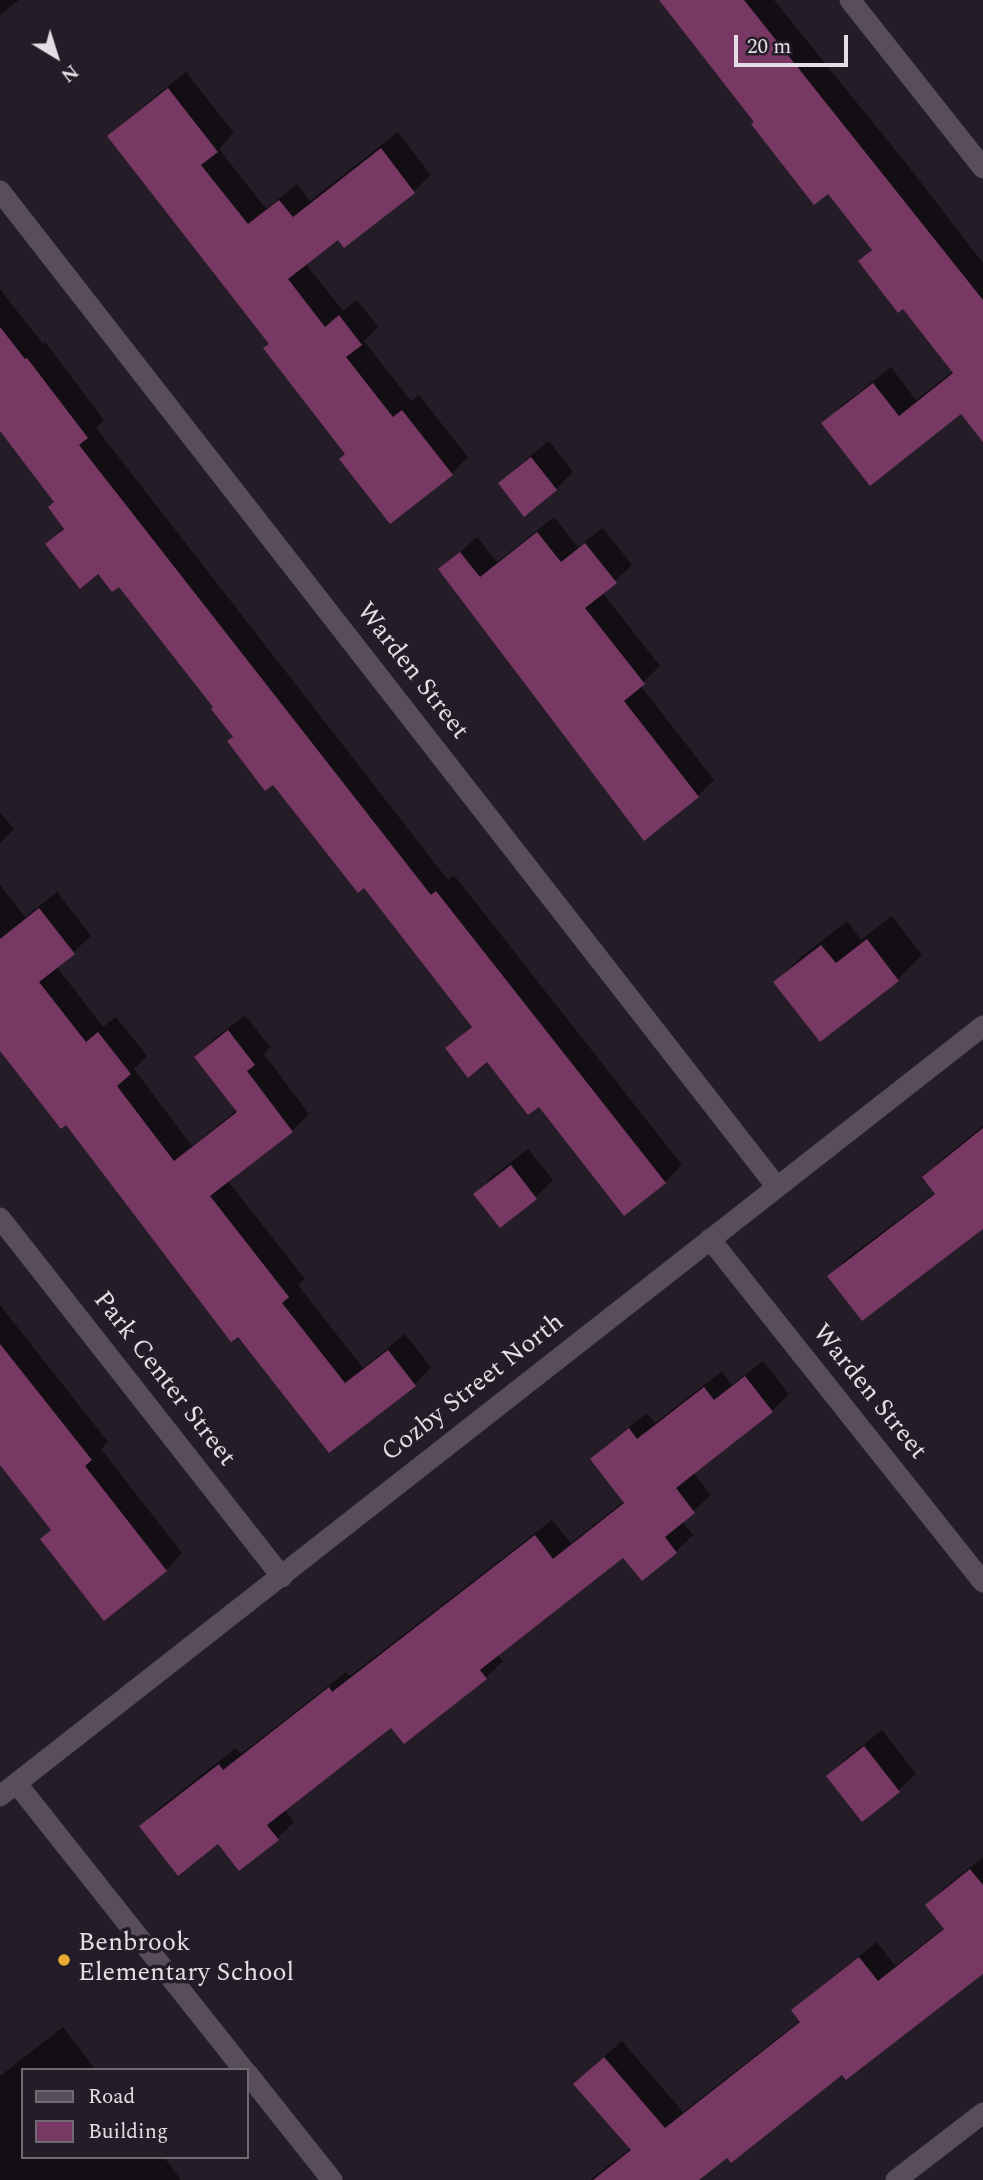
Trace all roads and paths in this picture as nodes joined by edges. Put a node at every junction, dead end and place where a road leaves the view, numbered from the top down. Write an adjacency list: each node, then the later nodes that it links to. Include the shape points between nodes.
1 (850, 0): 2 (street)
2 (983, 168)
3 (0, 191): 5 (street, Warden Street)
4 (983, 1026): 5 (street, Cozby Street North)
5 (777, 1187): 7 (street, Cozby Street North)
6 (0, 1218): 8 (street, Park Center Street)
7 (710, 1239): 8 (street, Cozby Street North); 9 (street, Warden Street)
8 (282, 1577): 10 (street, Cozby Street North)
9 (983, 1582)
10 (8, 1790): 11 (street)
11 (242, 2068)
12 (248, 2075): 14 (street)
13 (983, 2113): 15 (street)
14 (332, 2180)
15 (896, 2180)

